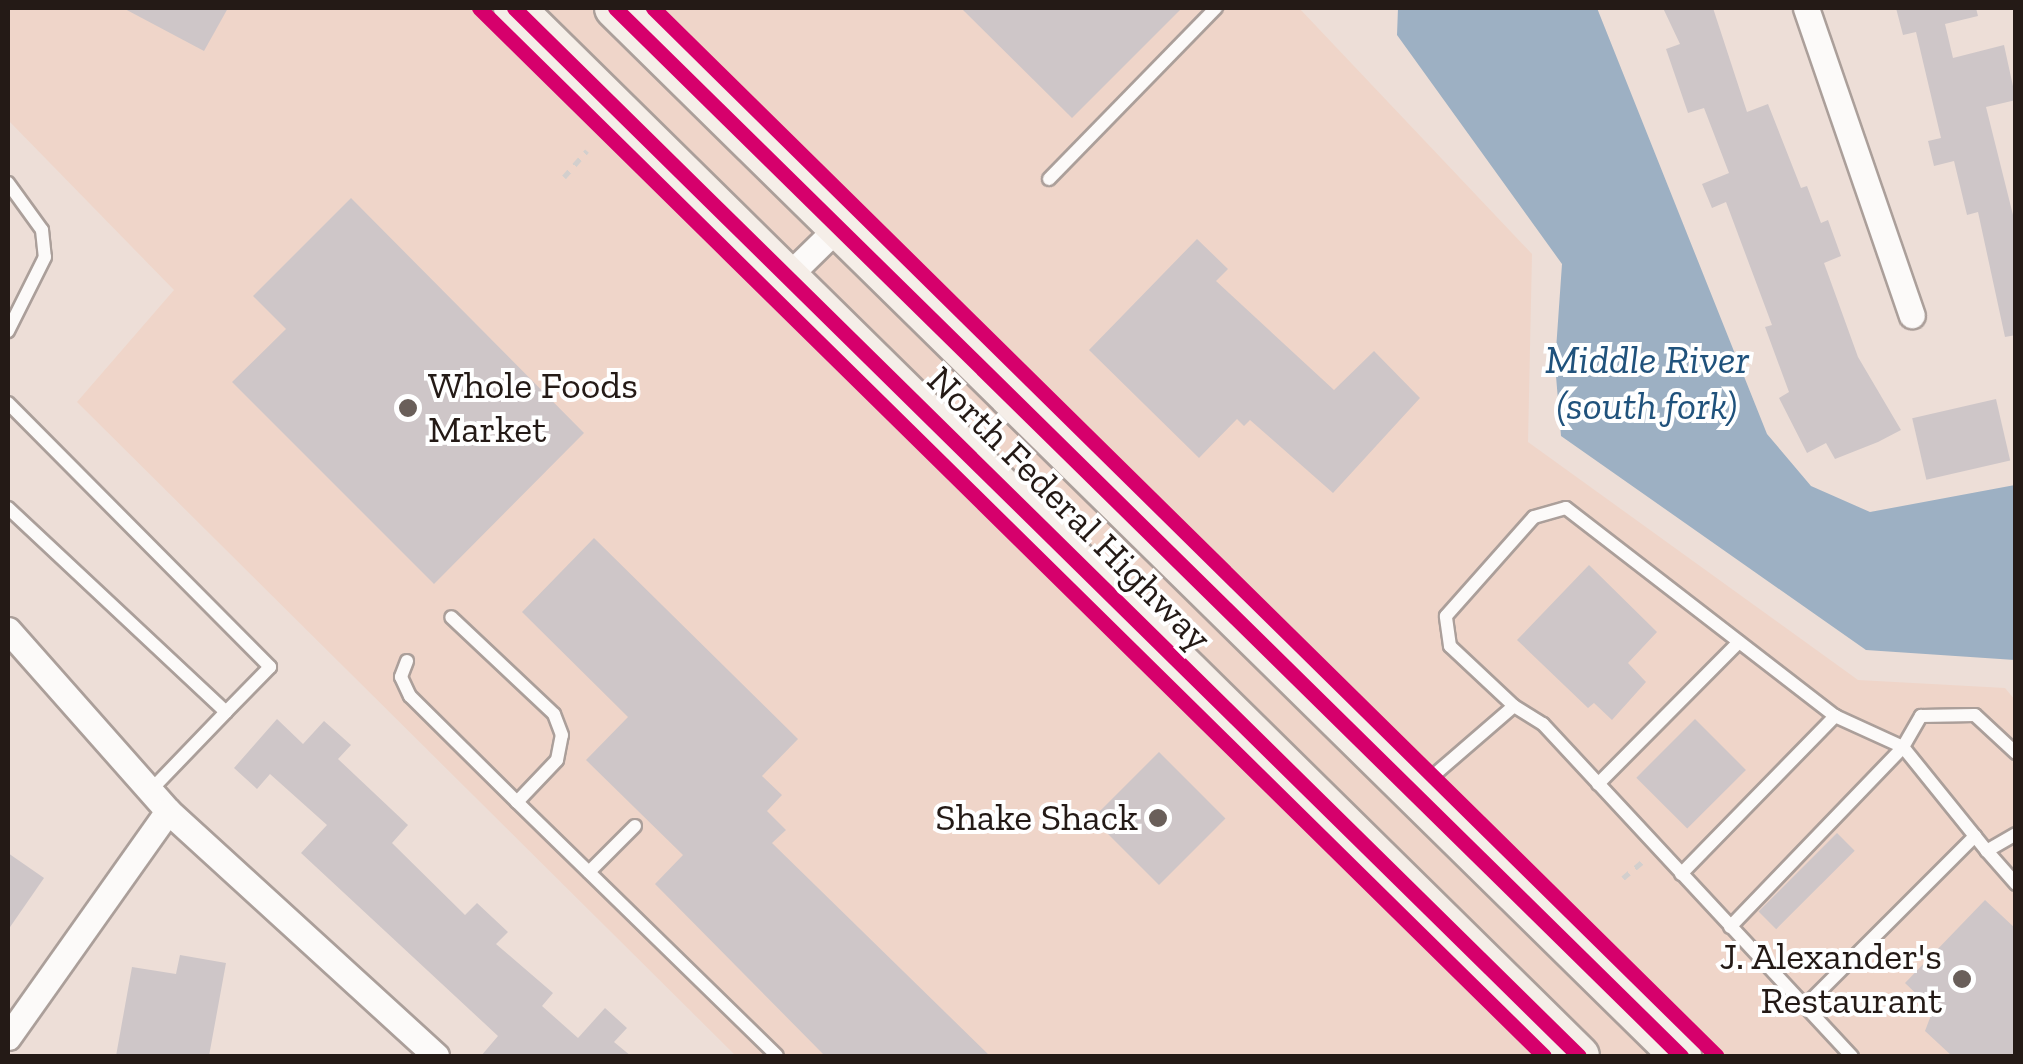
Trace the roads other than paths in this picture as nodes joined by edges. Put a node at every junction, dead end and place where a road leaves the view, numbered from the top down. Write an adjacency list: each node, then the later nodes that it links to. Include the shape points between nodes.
1 (514, 8): 8 (main road, North Federal Highway)
2 (615, 8): 7 (main road, North Federal Highway)
3 (1216, 8): 5 (lane)
4 (1806, 8): 9 (street)
5 (1049, 178)
6 (8, 183): 10 (lane, via 42,230 46,258)
7 (838, 227): 8 (street); 24 (main road, North Federal Highway)
8 (787, 278): 40 (main road, North Federal Highway)
9 (1912, 315)
10 (8, 331)
11 (8, 403): 18 (lane, via 270,666)
12 (8, 508): 18 (lane)
13 (451, 618): 25 (lane, via 554,714 562,736 557,760)
14 (8, 630): 23 (street)
15 (1739, 642): 17 (lane, via 1566,508 1534,517 1446,616 1450,646); 19 (lane); 22 (lane)
16 (408, 661): 25 (lane, via 402,678 410,696)
17 (1514, 706): 22 (lane); 24 (lane)
18 (226, 712): 23 (lane)
19 (1834, 716): 20 (lane); 32 (lane)
20 (1903, 747): 21 (lane, via 1921,716 1976,714); 29 (lane); 34 (lane)
21 (2016, 753)
22 (1598, 784): 32 (lane)
23 (150, 790): 26 (street)
24 (1413, 793): 41 (main road, North Federal Highway)
25 (518, 802): 31 (lane)
26 (168, 811): 36 (street); 38 (street)
27 (635, 826): 31 (lane)
28 (2016, 834): 30 (lane)
29 (1976, 836): 30 (lane); 35 (lane)
30 (1987, 851): 33 (lane)
31 (589, 872): 39 (lane)
32 (1681, 874): 34 (lane)
33 (2016, 884)
34 (1730, 927): 35 (lane)
35 (1804, 1007): 37 (lane)
36 (8, 1037)
37 (1843, 1055)
38 (436, 1056)
39 (777, 1056)
40 (1579, 1056)
41 (1680, 1056)

